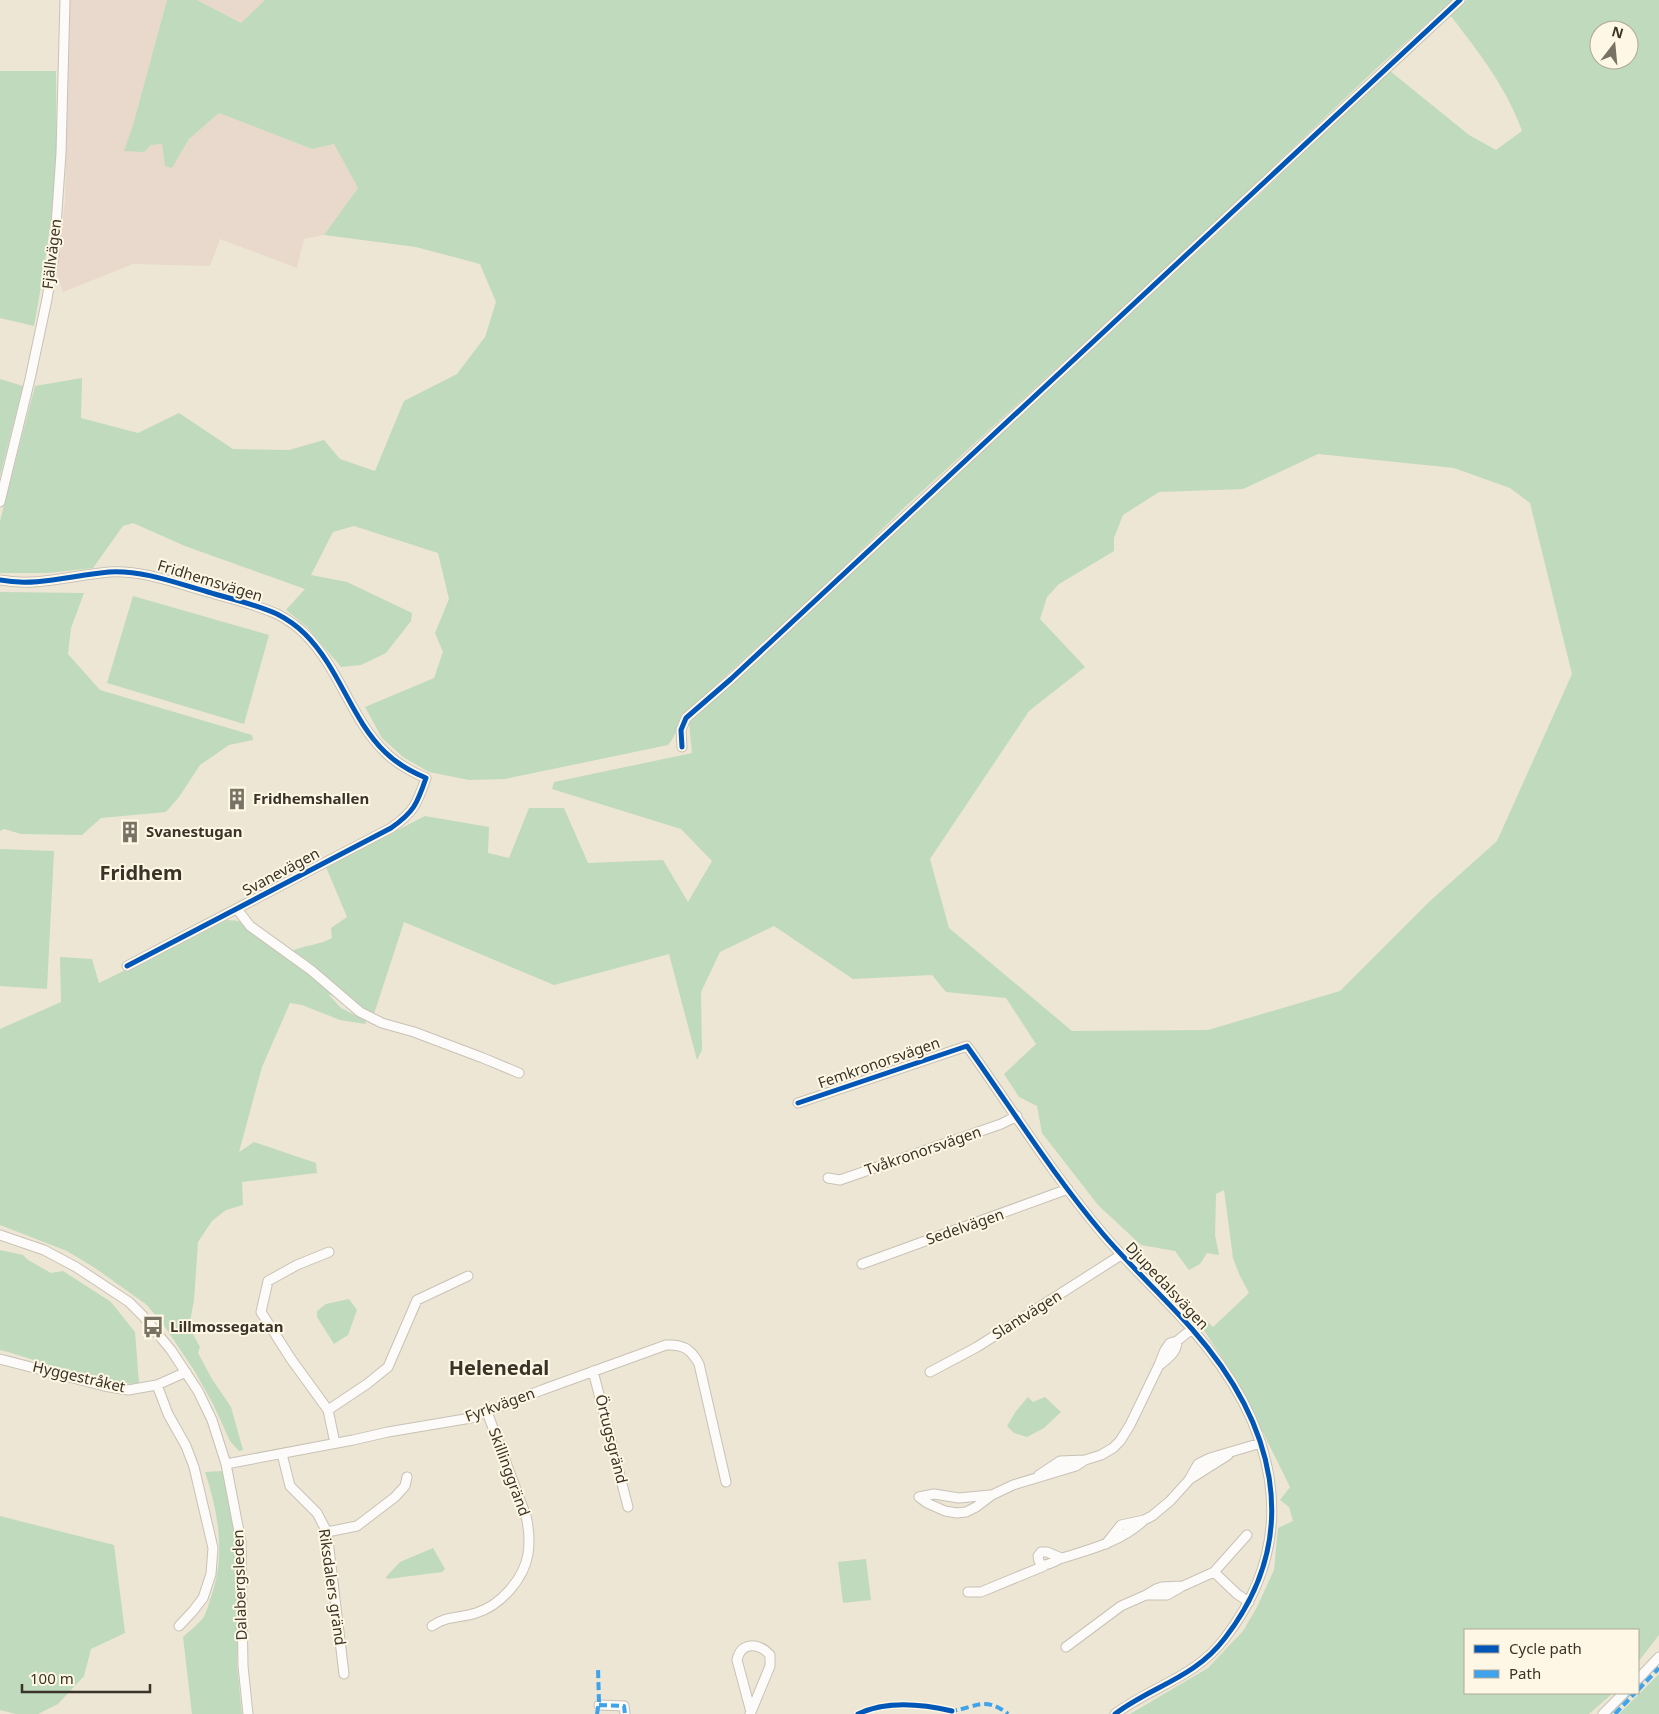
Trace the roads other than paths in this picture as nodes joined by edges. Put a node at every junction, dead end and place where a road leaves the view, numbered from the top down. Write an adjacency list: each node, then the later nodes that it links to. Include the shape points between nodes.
1 (65, 0): 3 (street, Fjällvägen, via 61,153 54,255 30,379)
2 (1460, 0): 5 (street, via 686,718 681,730)
3 (0, 502)
4 (0, 580): 6 (street, Fridhemsvägen, via 28,582 128,572 211,593 277,615 303,632 320,650 371,737 385,752)
5 (682, 747)
6 (426, 778): 7 (street, Svanevägen, via 413,809 406,817)
7 (237, 909): 8 (street, Svanevägen); 10 (street, via 250,926 311,970 360,1012)
8 (127, 966)
9 (967, 1046): 11 (street, Femkronorsvägen); 12 (street, Djupedalsvägen)
10 (519, 1073)
11 (798, 1103)
12 (1017, 1116): 13 (street, Tvåkronorsvägen, via 840,1180); 14 (street, Djupedalsvägen)
13 (828, 1178)
14 (1068, 1189): 17 (street, Djupedalsvägen); 18 (street, Sedelvägen)
15 (0, 1235): 22 (street, Dalabergsleden, via 44,1250 76,1266 129,1302)
16 (329, 1252): 26 (street, via 268,1281 261,1312)
17 (1121, 1255): 20 (street, Djupedalsvägen); 24 (street, Slantvägen, via 977,1347)
18 (862, 1264)
19 (468, 1276): 26 (street, via 417,1300 388,1367)
20 (1192, 1329): 29 (street, Djupedalsvägen, via 1242,1400); 34 (street, via 1177,1341 1177,1348 1160,1366 1130,1426 1113,1448 1076,1466)
21 (0, 1359): 25 (street, Hyggestråket, via 128,1390)
22 (186, 1372): 25 (street, Hyggestråket); 31 (street, Dalabergsleden, via 212,1420)
23 (593, 1372): 27 (street, Fyrkvägen); 33 (street, Fyrkvägen, via 666,1345 689,1349 699,1364); 36 (street, Örtugsgränd)
24 (930, 1372)
25 (157, 1385): 45 (street, via 194,1467 213,1548 211,1574 203,1598)
26 (328, 1410): 28 (street)
27 (487, 1412): 28 (street, Fyrkvägen, via 448,1423); 46 (street, Skillinggränd, via 526,1516 528,1556 517,1580 495,1603 476,1613 440,1620)
28 (335, 1443): 30 (street, Fyrkvägen)
29 (1261, 1443): 40 (street, via 1230,1453 1189,1480 1170,1501 1131,1531 1106,1544); 44 (street, Djupedalsvägen, via 1271,1488 1272,1520 1266,1561)
30 (282, 1454): 31 (street, Fyrkvägen); 38 (street, Riksdalers gränd, via 290,1486 317,1512)
31 (226, 1464): 54 (street, Dalabergsleden, via 241,1542 243,1666)
32 (407, 1477): 38 (street, via 405,1486 394,1497 357,1526)
33 (726, 1482)
34 (992, 1495): 35 (street); 37 (street, via 976,1507)
35 (959, 1498): 37 (street); 37 (street, via 934,1494 918,1497 945,1511)
36 (628, 1507)
37 (961, 1512)
38 (327, 1532): 49 (street, Riksdalers gränd)
39 (1247, 1535): 42 (street)
40 (1061, 1558): 41 (street); 41 (street, via 1041,1552 1039,1561)
41 (1044, 1566): 43 (street, via 981,1592)
42 (1214, 1572): 44 (street); 47 (street, via 1167,1595 1146,1595 1116,1609)
43 (968, 1592)
44 (1249, 1602): 56 (street, Djupedalsvägen, via 1212,1653 1181,1677)
45 (179, 1626)
46 (432, 1626)
47 (1066, 1647)
48 (1659, 1657): 50 (street)
49 (344, 1674)
50 (1639, 1678)
51 (1623, 1694): 57 (street)
52 (599, 1705): 55 (street, via 624,1706)
53 (750, 1713): 53 (street, via 770,1666 770,1655 754,1645 738,1653 737,1660)
54 (248, 1714)
55 (626, 1714)
56 (1115, 1714)
57 (1603, 1714)

